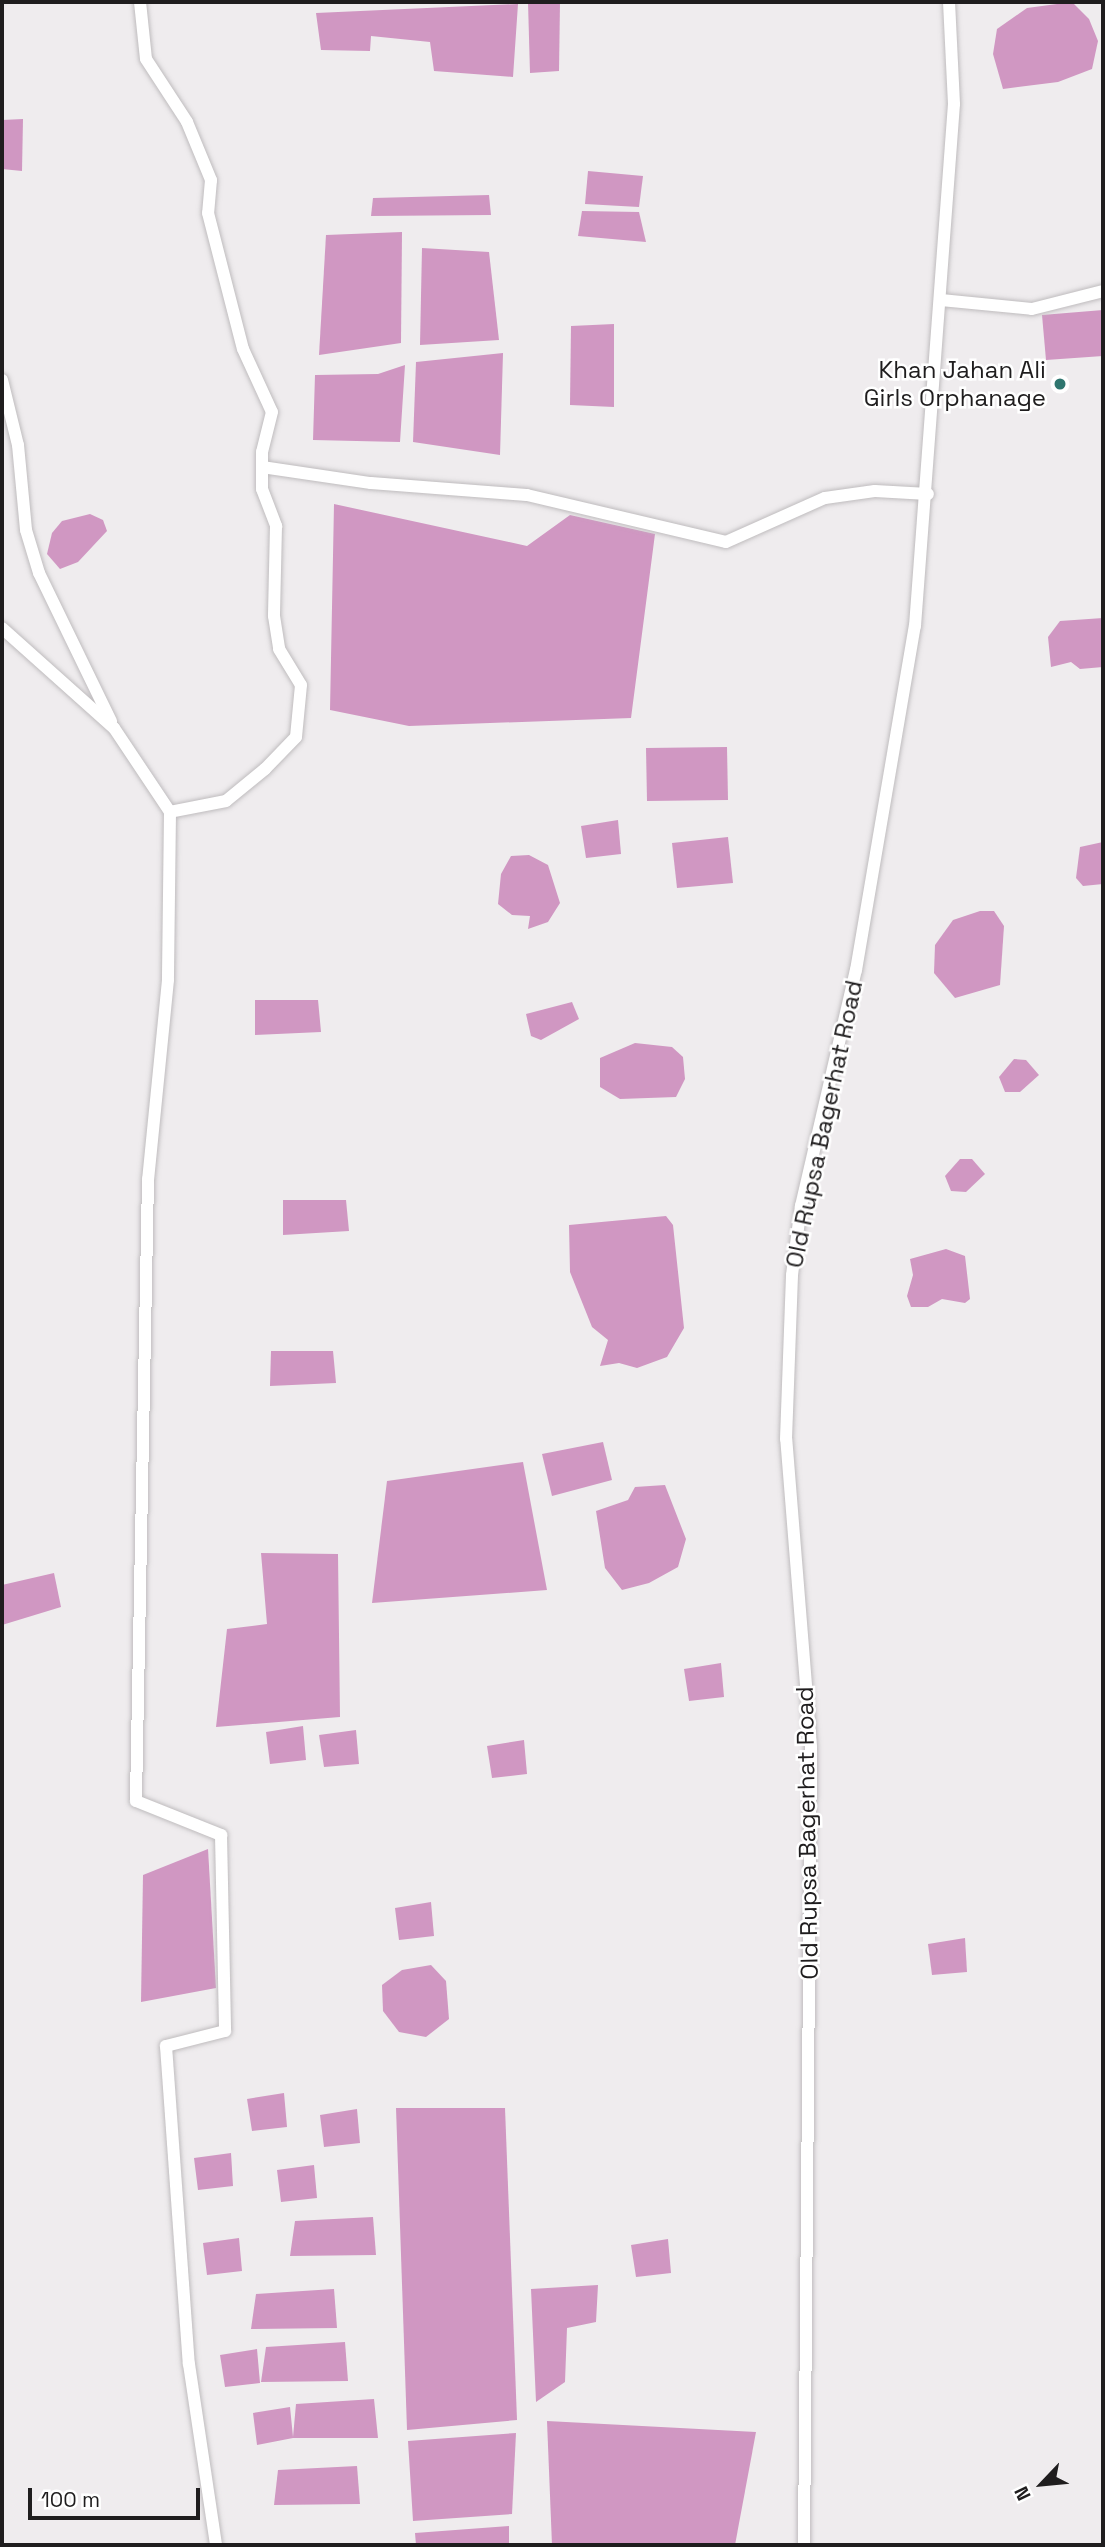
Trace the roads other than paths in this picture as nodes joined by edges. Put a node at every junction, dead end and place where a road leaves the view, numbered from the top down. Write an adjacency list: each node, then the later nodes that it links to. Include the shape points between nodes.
1 (140, 2): 6 (street, via 146,59 181,110 211,180 208,213 243,349 272,412)
2 (949, 2): 4 (street, Old Rupsa Bagerhat Road, via 954,104)
3 (1103, 291): 4 (street, via 1032,309)
4 (941, 300): 7 (street, Old Rupsa Bagerhat Road)
5 (2, 380): 9 (street, via 18,445 26,530 39,573)
6 (262, 467): 7 (street, via 527,495 726,542 825,498 875,491); 10 (street, via 262,489 276,526 277,638 301,685 296,737 226,801)
7 (928, 494): 12 (street, Old Rupsa Bagerhat Road, via 915,625 858,956 801,1206 792,1275 786,1439 811,1747)
8 (2, 628): 9 (street)
9 (114, 728): 10 (street)
10 (170, 812): 11 (street, via 168,980 148,1179 136,1801 221,1835 225,2031 166,2046 189,2364)
11 (216, 2545)
12 (804, 2545)

